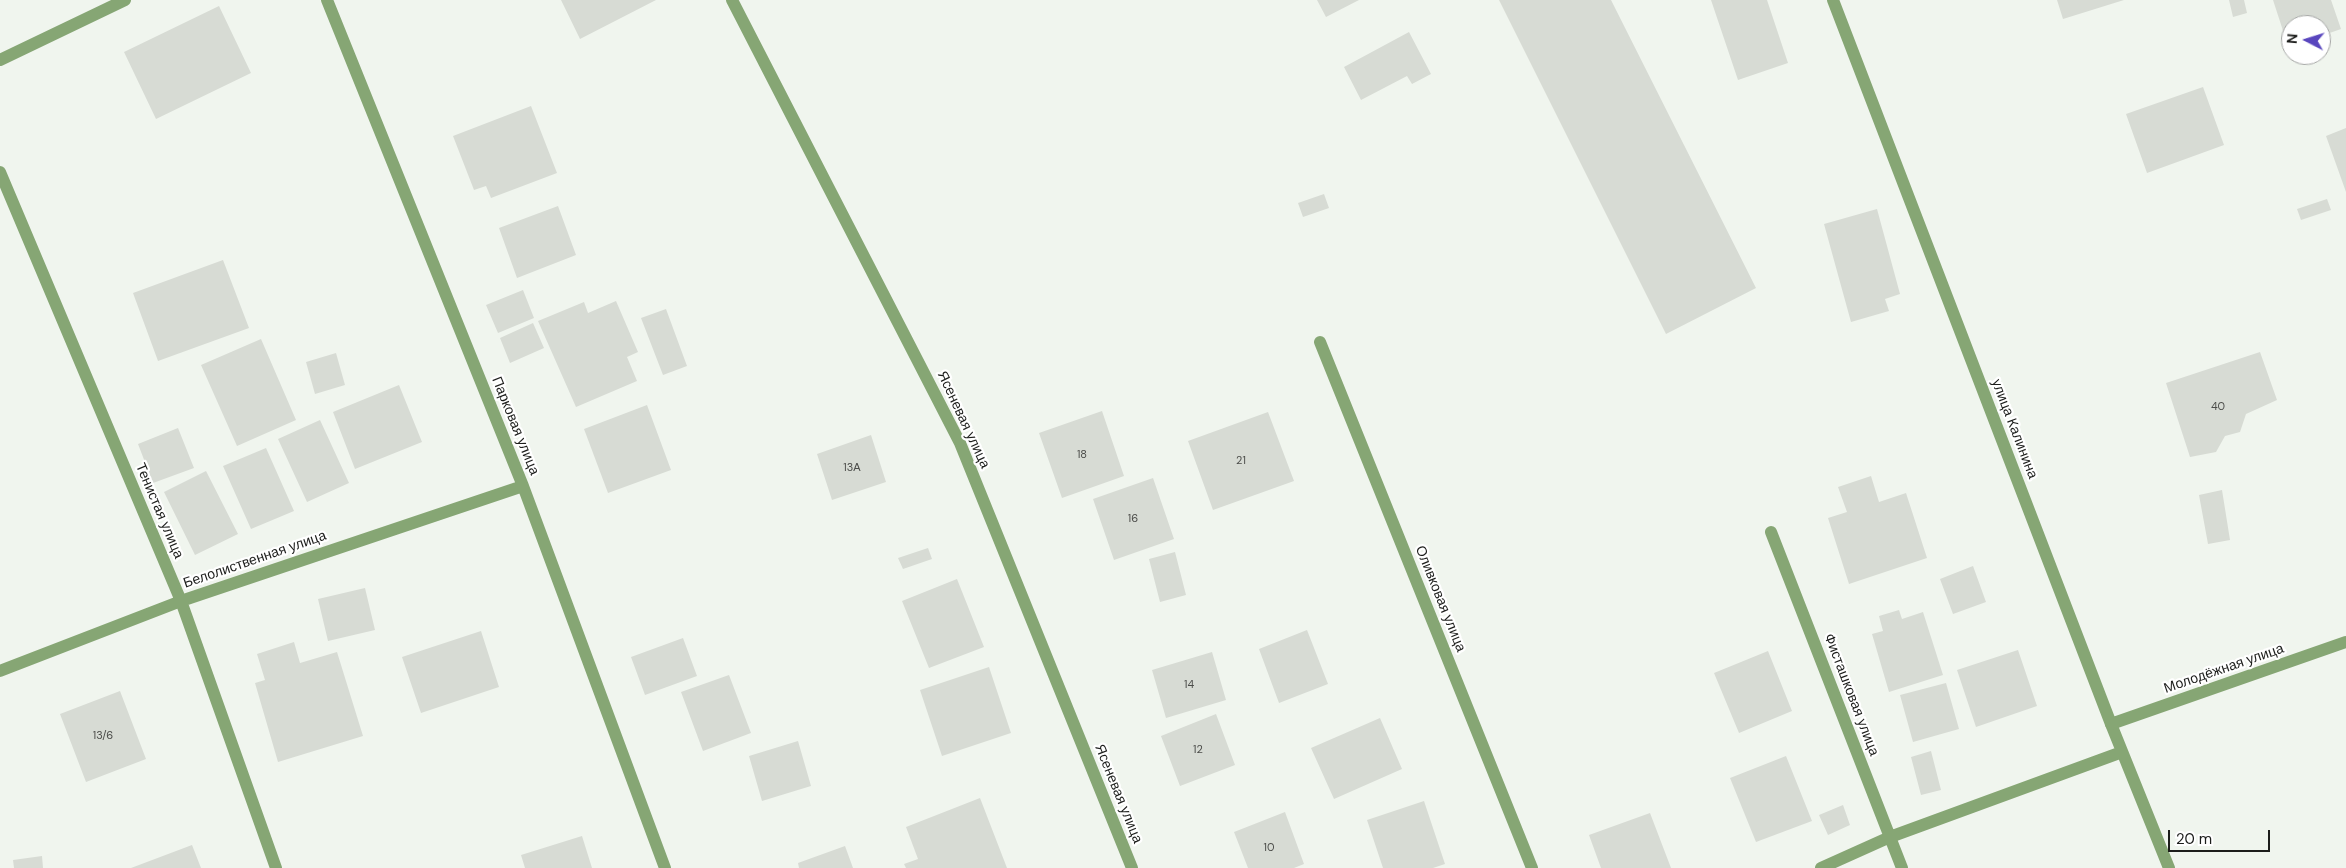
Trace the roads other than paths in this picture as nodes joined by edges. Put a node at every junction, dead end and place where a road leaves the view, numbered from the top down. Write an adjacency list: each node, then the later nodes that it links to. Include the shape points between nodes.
1 (125, 0): 5 (street)
2 (327, 0): 8 (street, Парковая улица)
3 (732, 0): 18 (street, Ясеневая улица, via 960,443)
4 (1834, 0): 13 (street, улица Калинина)
5 (0, 60)
6 (0, 172): 10 (street, Тенистая улица)
7 (1320, 342): 19 (street, Оливковая улица)
8 (523, 486): 10 (street, Белолиственная улица); 17 (street, Парковая улица)
9 (1771, 532): 15 (street, Фисташковая улица)
10 (181, 601): 12 (street, Белолиственная улица); 16 (street, Тенистая улица)
11 (2346, 642): 13 (street, Молодёжная улица)
12 (0, 671)
13 (2111, 724): 14 (street, улица Калинина)
14 (2122, 752): 15 (street); 22 (street, улица Калинина)
15 (1890, 837): 20 (street); 21 (street, Фисташковая улица)
16 (276, 868)
17 (665, 868)
18 (1132, 868)
19 (1532, 868)
20 (1821, 868)
21 (1902, 868)
22 (2169, 868)

